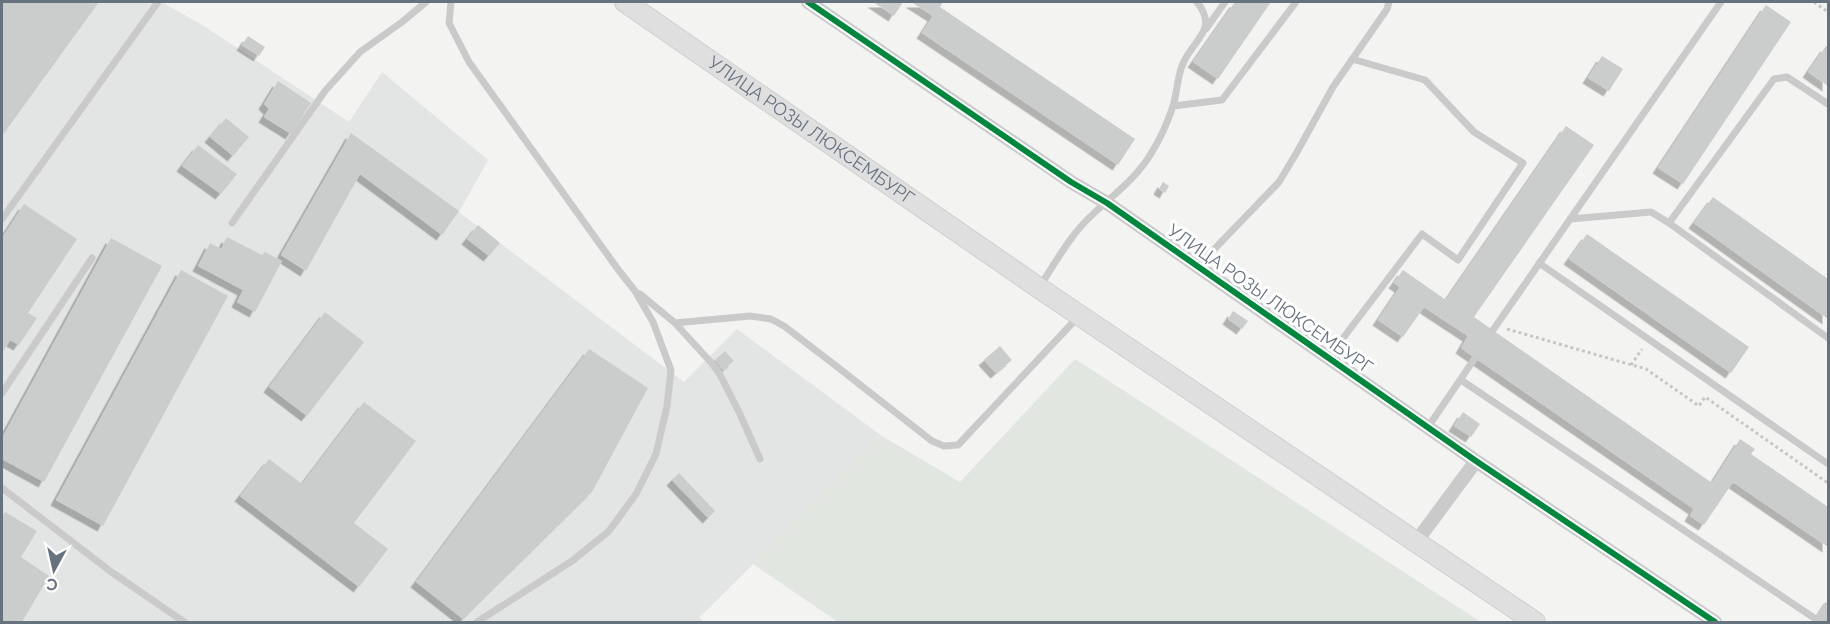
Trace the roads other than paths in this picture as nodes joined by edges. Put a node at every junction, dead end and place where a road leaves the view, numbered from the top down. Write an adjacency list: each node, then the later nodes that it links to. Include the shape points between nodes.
1 (158, 2): 16 (lane)
2 (426, 2): 18 (lane, via 360,52 325,91)
3 (451, 2): 24 (lane, via 449,23 469,62)
4 (625, 2): 23 (main road, УЛИЦА РОЗЫ ЛЮКСЕМБУРГ)
5 (808, 2): 15 (street, УЛИЦА РОЗЫ ЛЮКСЕМБУРГ)
6 (1197, 2): 11 (lane, via 1206,18)
7 (1225, 2): 11 (lane)
8 (1296, 2): 14 (lane, via 1222,100)
9 (1389, 2): 12 (lane)
10 (1721, 2): 17 (lane)
11 (1205, 30): 14 (lane, via 1182,64)
12 (1352, 59): 22 (lane, via 1279,182); 29 (lane, via 1425,80 1474,132 1523,163 1458,260 1422,234)
13 (1828, 104): 19 (lane, via 1787,76 1774,79)
14 (1173, 106): 15 (lane, via 1152,153)
15 (1107, 203): 22 (street, УЛИЦА РОЗЫ ЛЮКСЕМБУРГ); 23 (lane, via 1068,242)
16 (2, 219)
17 (1570, 219): 19 (lane, via 1651,212); 21 (lane)
18 (232, 223)
19 (1669, 223): 28 (lane)
20 (92, 258): 32 (lane)
21 (1539, 264): 27 (lane); 36 (lane)
22 (1198, 266): 29 (street, УЛИЦА РОЗЫ ЛЮКСЕМБУРГ)
23 (1039, 288): 25 (main road, УЛИЦА РОЗЫ ЛЮКСЕМБУРГ)
24 (635, 291): 26 (lane); 41 (lane, via 653,322 671,370 656,454 636,494 609,531 572,561)
25 (1080, 315): 26 (lane, via 958,445 944,446 917,430 771,319 750,316); 38 (main road, УЛИЦА РОЗЫ ЛЮКСЕМБУРГ)
26 (675, 323): 34 (lane, via 717,369)
27 (1495, 328)
28 (1828, 338)
29 (1328, 358): 33 (street, УЛИЦА РОЗЫ ЛЮКСЕМБУРГ)
30 (1475, 358): 31 (lane)
31 (1461, 380): 33 (lane); 44 (lane)
32 (2, 393)
33 (1428, 427): 35 (street, УЛИЦА РОЗЫ ЛЮКСЕМБУРГ)
34 (760, 459)
35 (1476, 461): 38 (street); 43 (street, УЛИЦА РОЗЫ ЛЮКСЕМБУРГ)
36 (1828, 464)
37 (2, 488): 40 (lane)
38 (1416, 542): 42 (main road, УЛИЦА РОЗЫ ЛЮКСЕМБУРГ)
39 (1828, 609): 44 (street)
40 (184, 622)
41 (477, 622)
42 (1535, 622)
43 (1715, 622)
44 (1820, 622)

